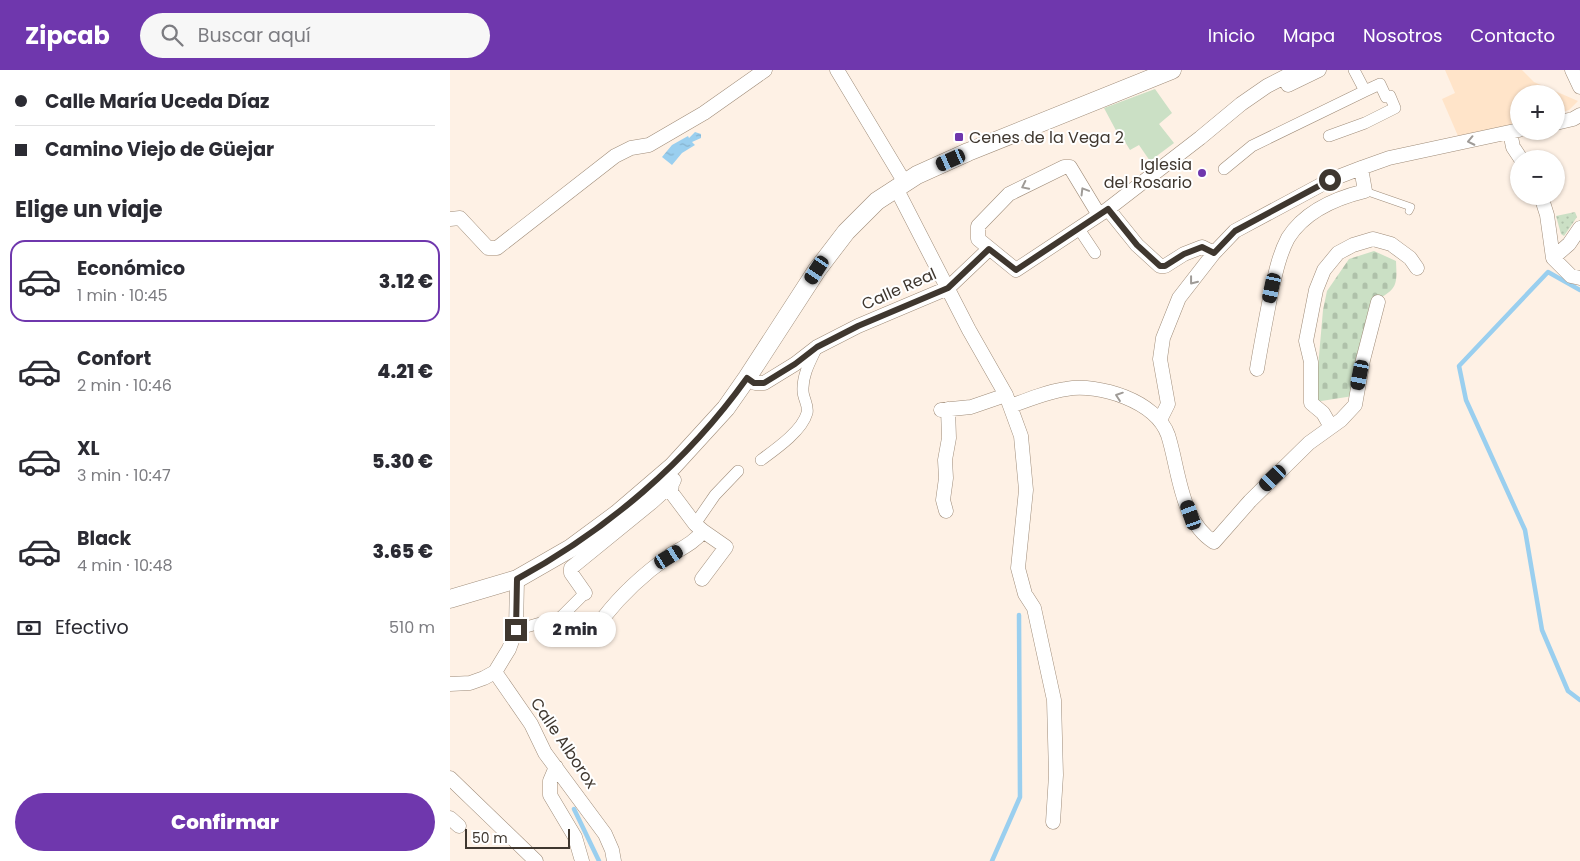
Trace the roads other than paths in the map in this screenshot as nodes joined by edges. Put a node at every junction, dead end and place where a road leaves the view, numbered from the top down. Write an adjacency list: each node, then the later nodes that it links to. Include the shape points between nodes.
1 (765, 70): 22 (street, via 657,141 615,156 497,248 488,248 460,218)
2 (837, 70): 17 (street)
3 (1172, 70): 17 (street, via 968,152)
4 (1298, 70): 10 (street)
5 (1319, 70): 10 (street, via 1250,104)
6 (1354, 70): 9 (street)
7 (1572, 70): 8 (street)
8 (1580, 87)
9 (1365, 91): 14 (street, via 1380,84 1395,108); 16 (street, via 1252,146)
10 (1241, 104): 21 (street)
11 (1580, 115): 12 (street)
12 (1565, 121)
13 (1510, 132): 15 (street, one-way to 15, via 1389,158)
14 (1329, 136)
15 (1361, 168): 18 (street); 27 (street, via 1330,180 1235,231)
16 (1224, 169)
17 (901, 185): 31 (street); 35 (street, via 877,201 846,232 817,270)
18 (1365, 191): 20 (lane, via 1411,207); 34 (street, via 1343,196 1319,208 1288,239 1276,269)
19 (1544, 205): 28 (street)
20 (1409, 210)
21 (1103, 212): 24 (street); 25 (street, one-way to 25, via 1070,167 1064,167 1010,194 978,226 978,239); 27 (street, via 1160,266 1202,247)
22 (450, 218)
23 (1580, 228): 28 (street, via 1569,244)
24 (1078, 229): 25 (street, via 1016,270); 26 (street)
25 (989, 249): 31 (street, Calle Real)
26 (1095, 253)
27 (1214, 253): 37 (street, one-way to 37, via 1179,298 1163,338 1160,359 1168,404)
28 (1553, 258): 30 (street, via 1570,276)
29 (1417, 268): 38 (street, via 1410,258 1391,244 1373,239 1338,253 1324,270 1316,290 1306,342 1311,362 1311,403)
30 (1580, 278)
31 (948, 288): 33 (street, Calle Real); 36 (street)
32 (1378, 302): 38 (street, via 1355,405)
33 (817, 347): 35 (street, Calle Real, via 764,383 754,383); 39 (street, via 802,390 808,411 804,421 784,443)
34 (1257, 369)
35 (747, 378): 40 (street, via 726,408)
36 (1008, 400): 37 (street, one-way to 36, via 1121,395 1095,389 1068,388); 43 (street, via 945,410 949,438 944,460 943,500); 55 (street, via 1021,436 1026,490 1018,568 1025,594 1034,608 1054,700 1056,775)
37 (1160, 420): 38 (street, via 1191,515 1205,536 1214,542 1309,443)
38 (1332, 427)
39 (761, 460)
40 (672, 466): 42 (street, via 677,474); 45 (street, via 617,514 571,548)
41 (738, 471): 44 (street, via 715,495)
42 (672, 484): 44 (street, via 671,492); 47 (street, via 571,568)
43 (946, 512)
44 (699, 527): 46 (street, via 726,547); 49 (street, via 697,540 641,578)
45 (517, 579): 48 (street); 50 (street)
46 (702, 579)
47 (585, 593): 50 (street, via 561,617)
48 (450, 599)
49 (604, 617)
50 (516, 630): 51 (street)
51 (495, 672): 52 (street, via 470,683); 53 (street, Calle Alborox)
52 (450, 684)
53 (556, 768): 57 (street, via 550,780 550,795 575,837); 58 (street, Calle Alborox, via 605,834)
54 (450, 778): 56 (street)
55 (1053, 822)
56 (536, 861)
57 (582, 861)
58 (614, 861)

